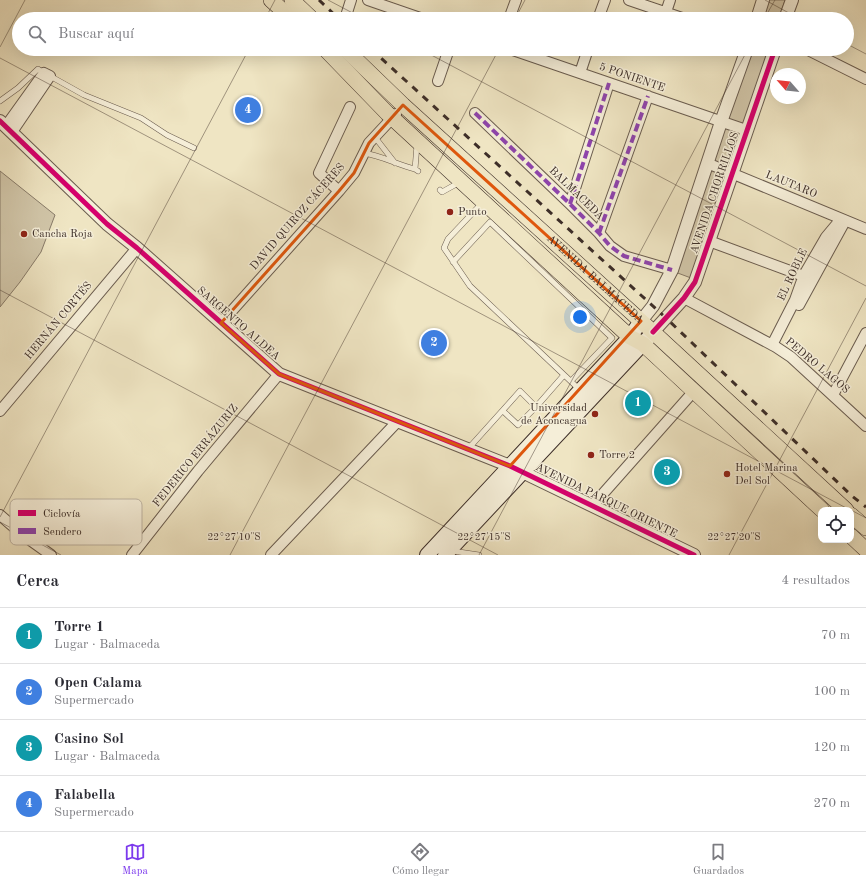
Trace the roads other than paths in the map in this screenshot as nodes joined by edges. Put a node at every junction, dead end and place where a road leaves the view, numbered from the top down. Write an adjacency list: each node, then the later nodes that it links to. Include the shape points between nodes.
1 (271, 0): 11 (main road)
2 (292, 0): 12 (main road)
3 (351, 0): 13 (street)
4 (368, 0): 14 (street)
5 (516, 0): 15 (street)
6 (605, 0): 16 (street)
7 (629, 0): 17 (street)
8 (670, 0): 17 (street)
9 (763, 0): 18 (street)
10 (792, 0): 19 (street)
11 (284, 12)
12 (305, 12)
13 (347, 12)
14 (403, 12)
15 (512, 12)
16 (601, 12)
17 (666, 12)
18 (759, 12)
19 (788, 12)
20 (332, 56): 38 (main road, AVENIDA BALMACEDA)
21 (352, 56): 35 (main road, AVENIDA BALMACEDA)
22 (447, 56): 31 (street)
23 (530, 56): 28 (street, 5 PONIENTE)
24 (586, 56): 28 (street)
25 (745, 56): 39 (street, AVENIDA CHORRILLOS)
26 (772, 56): 41 (street, AVENIDA CHORRILLOS)
27 (820, 56): 30 (street)
28 (580, 73): 32 (street, 5 PONIENTE)
29 (47, 74): 34 (lane, via 38,70); 40 (street); 44 (lane, via 84,95 141,118)
30 (866, 80)
31 (438, 81)
32 (609, 83): 33 (street, 5 PONIENTE); 53 (street)
33 (648, 96): 39 (street, 5 PONIENTE); 56 (street)
34 (0, 101)
35 (403, 105): 38 (street, DAVID QUIROZ CÁCERES); 63 (main road, AVENIDA BALMACEDA)
36 (350, 107): 51 (street, via 319,173)
37 (475, 113): 53 (street, BALMACEDA)
38 (392, 118): 42 (street, DAVID QUIROZ CÁCERES); 43 (main road, AVENIDA BALMACEDA)
39 (721, 122): 41 (street, 5 PONIENTE); 46 (street, AVENIDA CHORRILLOS)
40 (6, 127): 58 (street, SARGENTO ALDEA, via 102,219)
41 (746, 130): 48 (street, AVENIDA CHORRILLOS)
42 (374, 136): 45 (street, DAVID QUIROZ CÁCERES); 47 (lane)
43 (418, 142): 47 (lane, via 416,170); 49 (main road, AVENIDA BALMACEDA)
44 (194, 148)
45 (363, 153): 47 (lane, via 375,155); 51 (street, DAVID QUIROZ CÁCERES, via 354,173)
46 (707, 163): 48 (street, LAUTARO); 60 (street, AVENIDA CHORRILLOS)
47 (395, 164)
48 (732, 174): 54 (street, LAUTARO); 57 (street, AVENIDA CHORRILLOS)
49 (461, 182): 50 (lane, via 442,192); 52 (main road, AVENIDA BALMACEDA)
50 (440, 190)
51 (339, 192): 64 (street, DAVID QUIROZ CÁCERES)
52 (483, 202): 59 (lane, via 448,238 444,248); 67 (main road, AVENIDA BALMACEDA)
53 (570, 204): 56 (street, BALMACEDA)
54 (843, 220): 55 (street, LAUTARO); 61 (street, EL ROBLE, via 826,237)
55 (866, 229)
56 (599, 233): 60 (street, BALMACEDA, via 610,246 624,256)
57 (709, 241): 61 (street); 62 (street, AVENIDA CHORRILLOS, via 695,282)
58 (137, 248): 64 (street, SARGENTO ALDEA); 75 (street, HERNÁN CORTÉS)
59 (453, 262): 70 (lane, via 470,286); 71 (lane, via 490,222 612,338)
60 (672, 270): 63 (street, AVENIDA CHORRILLOS, via 653,306)
61 (808, 277): 68 (street, EL ROBLE)
62 (684, 298): 65 (street, AVENIDA CHORRILLOS); 68 (street, PEDRO LAGOS)
63 (641, 322): 65 (main road, AVENIDA BALMACEDA); 67 (main road, AVENIDA CHORRILLOS)
64 (221, 324): 69 (street, SARGENTO ALDEA)
65 (653, 332): 67 (main road); 83 (main road, AVENIDA BALMACEDA)
66 (866, 334): 73 (street)
67 (636, 341): 71 (main road, AVENIDA CHORRILLOS); 72 (main road, AVENIDA BALMACEDA); 80 (main road)
68 (774, 346): 73 (street, PEDRO LAGOS, via 791,357)
69 (279, 374): 77 (street, SARGENTO ALDEA); 89 (street, FEDERICO ERRÁZURIZ)
70 (564, 375): 71 (lane); 74 (lane)
71 (576, 386): 80 (main road, AVENIDA CHORRILLOS)
72 (694, 391): 81 (street); 82 (main road, AVENIDA BALMACEDA)
73 (833, 395): 78 (street, PEDRO LAGOS)
74 (536, 407): 76 (lane, via 518,425); 76 (lane, via 520,391)
75 (0, 410)
76 (503, 411): 79 (lane)
77 (397, 422): 79 (street, SARGENTO ALDEA); 96 (street)
78 (866, 426)
79 (468, 450): 80 (street, SARGENTO ALDEA)
80 (516, 469): 81 (street, AVENIDA PARQUE ORIENTE); 93 (main road, AVENIDA CHORRILLOS); 97 (main road, AVENIDA CHORRILLOS)
81 (593, 505): 99 (street, AVENIDA PARQUE ORIENTE)
82 (819, 507)
83 (843, 507)
84 (0, 515): 86 (street)
85 (854, 518): 87 (main road)
86 (10, 524)
87 (866, 528)
88 (854, 539): 92 (main road)
89 (142, 542)
90 (37, 545): 94 (street)
91 (140, 545): 95 (street, FEDERICO ERRÁZURIZ)
92 (866, 550)
93 (447, 553): 98 (lane)
94 (51, 555)
95 (132, 555)
96 (271, 555)
97 (427, 555)
98 (479, 555)
99 (694, 555)

